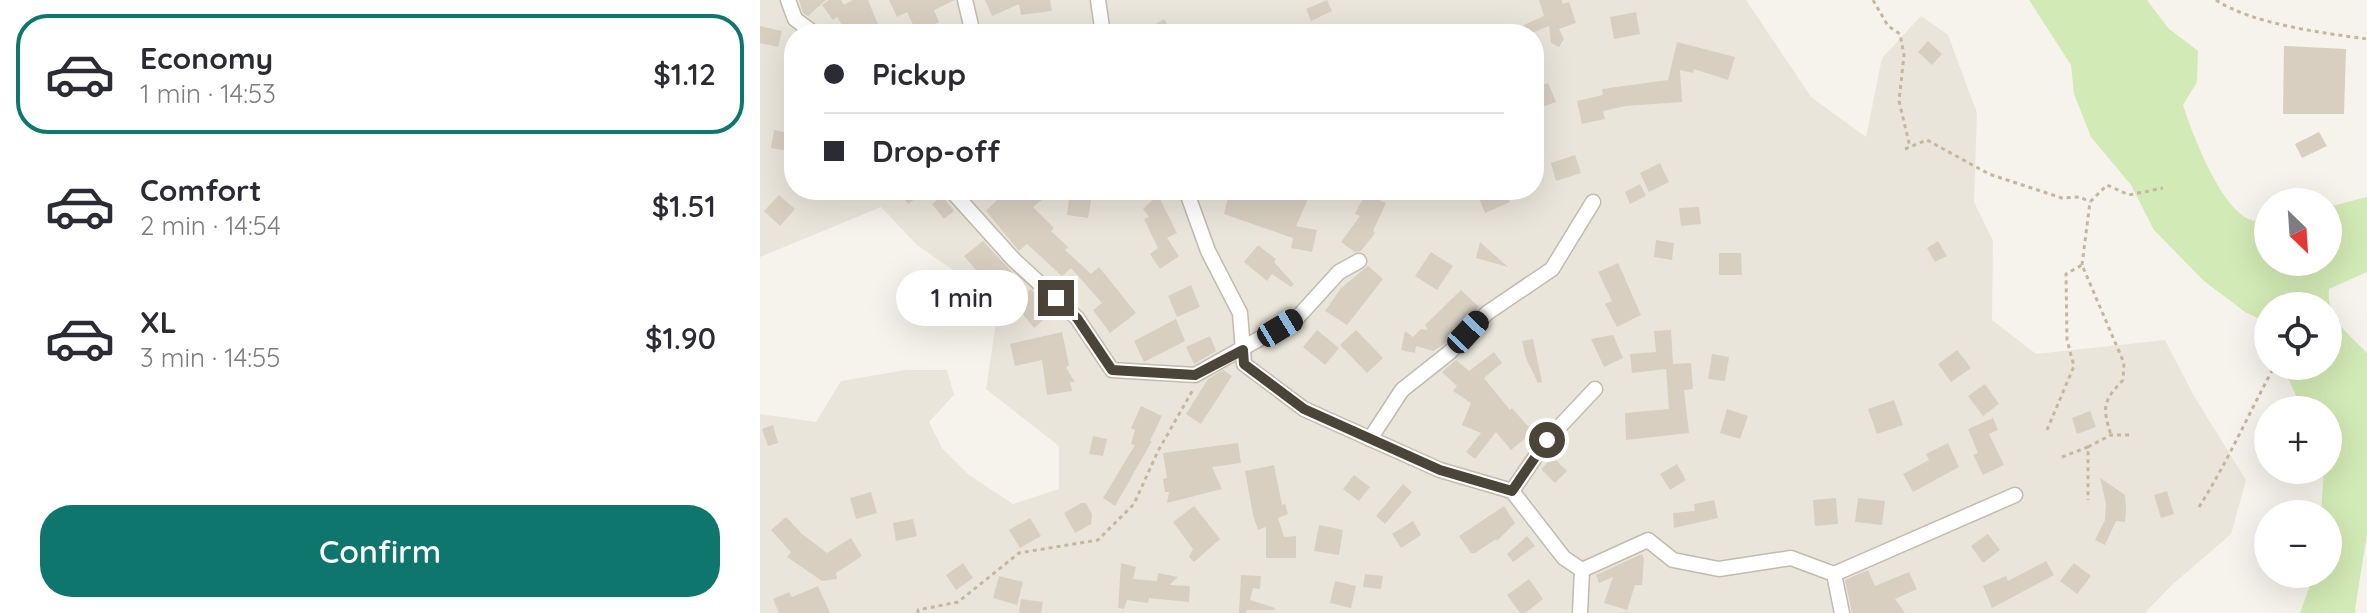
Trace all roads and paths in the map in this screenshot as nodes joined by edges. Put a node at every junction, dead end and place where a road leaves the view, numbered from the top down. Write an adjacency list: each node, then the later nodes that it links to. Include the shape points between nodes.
1 (788, 0): 6 (street)
2 (965, 0): 7 (street)
3 (1098, 0): 8 (street)
4 (1873, 0): 14 (path, via 1888,26 1900,34 1904,55 1899,101 1908,148 1927,140 1989,174)
5 (2216, 0): 9 (path, via 2234,12)
6 (802, 24)
7 (971, 24)
8 (1102, 24)
9 (2367, 39)
10 (2163, 188): 14 (path, via 2129,195 2107,185)
11 (960, 200): 18 (street, via 1077,318 1112,370 1195,375)
12 (1190, 200): 17 (street, via 1240,313)
13 (1593, 202): 24 (street, via 1552,269 1487,313 1450,352 1402,390)
14 (2090, 202): 16 (path)
15 (1359, 261): 17 (street, via 1339,272 1298,317)
16 (2082, 265): 21 (path, via 2066,274 2067,340 2074,366); 22 (path, via 2124,363 2123,380 2109,395 2104,413)
17 (1243, 350): 18 (street); 24 (street, via 1244,364 1304,409)
18 (1205, 370): 33 (path, via 1134,504 1098,540 1019,553 958,602)
19 (2267, 380): 30 (path)
20 (1595, 389): 27 (street, via 1547,440)
21 (2047, 430)
22 (2111, 435): 23 (path); 25 (path)
23 (2133, 435)
24 (1370, 439): 27 (street, via 1440,470)
25 (2088, 447): 26 (path); 29 (path)
26 (2062, 457)
27 (1512, 491): 31 (street, via 1564,558)
28 (2015, 495): 32 (street)
29 (2088, 500)
30 (2199, 507)
31 (1582, 570): 32 (street, via 1648,540 1673,560 1719,569 1791,558); 34 (street)
32 (1834, 574): 35 (street)
33 (918, 613)
34 (1580, 613)
35 (1842, 613)

